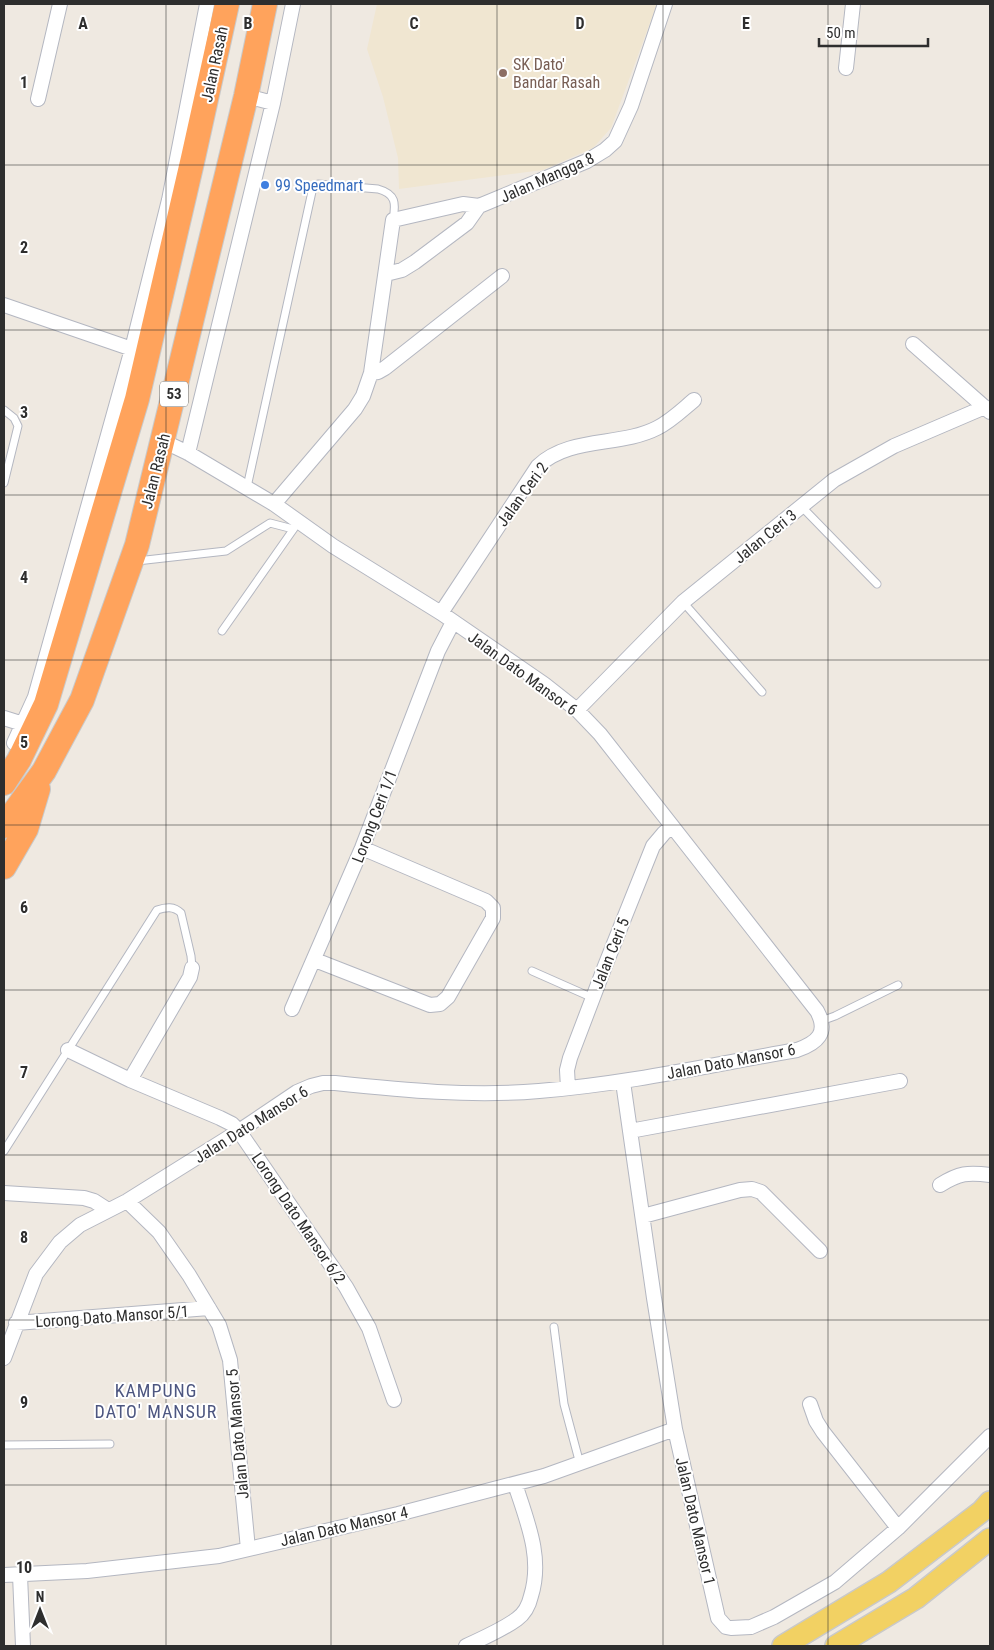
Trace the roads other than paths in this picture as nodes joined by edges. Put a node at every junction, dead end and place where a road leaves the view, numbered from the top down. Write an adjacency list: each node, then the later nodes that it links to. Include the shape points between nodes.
1 (60, 4): 10 (street)
2 (207, 4): 18 (street, via 169,200)
3 (227, 4): 37 (highway, Jalan Rasah / 53, via 137,399)
4 (265, 4): 9 (highway, Jalan Rasah / 53)
5 (293, 4): 11 (street)
6 (665, 4): 12 (street, Jalan Mangga 8, via 631,106 615,141 587,161)
7 (853, 4): 8 (street)
8 (846, 68)
9 (246, 96): 11 (street); 23 (highway, Jalan Rasah / 53)
10 (38, 99)
11 (273, 103): 24 (street)
12 (479, 206): 13 (street, Jalan Mangga 8, via 463,204); 14 (street, Jalan Mangga 8, via 467,223 415,262)
13 (393, 220): 14 (street); 26 (lane, via 394,200 384,191 318,184 313,187)
14 (386, 274): 19 (street)
15 (502, 276): 19 (street, via 385,368)
16 (4, 305): 18 (street)
17 (913, 344): 22 (street)
18 (132, 349): 40 (street, via 38,688)
19 (371, 372): 27 (street, via 356,409)
20 (694, 400): 33 (street, Jalan Ceri 2, via 656,428 629,437 582,445 548,457 538,466)
21 (4, 410): 25 (lane, via 18,426)
22 (988, 410): 28 (street, Jalan Ceri 3, via 894,446 834,480)
23 (163, 441): 24 (street, Jalan Dato Mansor 6); 30 (highway, Jalan Rasah / 53)
24 (188, 453): 26 (street, Jalan Dato Mansor 6)
25 (4, 483)
26 (247, 487): 27 (street, Jalan Dato Mansor 6)
27 (274, 504): 29 (street, Jalan Dato Mansor 6)
28 (801, 506): 31 (lane); 32 (street, Jalan Ceri 3)
29 (296, 525): 30 (lane, via 270,523 226,551); 33 (street, Jalan Dato Mansor 6); 35 (lane)
30 (131, 562): 42 (highway, Jalan Rasah / 53, via 82,700)
31 (877, 584)
32 (683, 602): 36 (lane); 38 (street, Jalan Ceri 3)
33 (441, 613): 34 (street, Jalan Dato Mansor 6)
34 (453, 622): 38 (street, Jalan Dato Mansor 6); 46 (street, Lorong Ceri 1/1, via 438,651)
35 (222, 631)
36 (762, 692)
37 (46, 704): 41 (highway); 43 (highway, Jalan Rasah / 53)
38 (577, 710): 45 (street, Jalan Dato Mansor 6, via 600,734)
39 (4, 718): 40 (street)
40 (23, 724): 41 (street)
41 (4, 767)
42 (44, 771): 44 (highway, Jalan Rasah / 53); 47 (highway, via 26,828)
43 (4, 783)
44 (4, 826)
45 (672, 826): 52 (street, Jalan Ceri 5, via 653,846); 54 (street, Jalan Dato Mansor 6, via 817,1011)
46 (362, 848): 48 (street, Lorong Ceri 1/1); 48 (street, via 486,901 493,908 492,918 448,997 440,1004 430,1005)
47 (4, 867)
48 (315, 960): 53 (street, Lorong Ceri 1/1)
49 (192, 968): 55 (lane, via 181,913 168,907 157,910); 56 (street, via 190,977)
50 (532, 971): 52 (lane)
51 (898, 985): 54 (lane)
52 (592, 998): 59 (street, Jalan Ceri 5, via 570,1058)
53 (292, 1010)
54 (821, 1021): 58 (street, Jalan Dato Mansor 6, via 822,1030 815,1041 797,1050)
55 (68, 1050): 56 (street, Lorong Dato Mansor 6/2); 62 (lane)
56 (130, 1080): 60 (street, Lorong Dato Mansor 6/2, via 220,1118)
57 (900, 1081): 61 (street)
58 (623, 1082): 59 (street, Jalan Dato Mansor 6); 61 (street, Jalan Dato Mansor 1)
59 (568, 1088): 60 (street, Jalan Dato Mansor 6, via 438,1093 323,1083 296,1092)
60 (240, 1131): 66 (street, Jalan Dato Mansor 6); 74 (street, Lorong Dato Mansor 6/2, via 358,1307 369,1328)
61 (630, 1131): 68 (street, Jalan Dato Mansor 1)
62 (4, 1151)
63 (990, 1175): 64 (street, via 963,1174)
64 (940, 1185)
65 (4, 1193): 67 (street, via 84,1198)
66 (127, 1201): 67 (street, Jalan Dato Mansor 6); 70 (street, Jalan Dato Mansor 5, via 159,1232)
67 (108, 1210): 71 (street, Jalan Dato Mansor 6, via 80,1225 60,1242 36,1274)
68 (643, 1216): 69 (street, via 752,1189 761,1192); 76 (street, Jalan Dato Mansor 1)
69 (820, 1251)
70 (209, 1308): 71 (street, Lorong Dato Mansor 5/1); 85 (street, Jalan Dato Mansor 5, via 219,1325 230,1360)
71 (16, 1323): 73 (street, Jalan Dato Mansor 6)
72 (554, 1327): 80 (lane, via 564,1404)
73 (4, 1358)
74 (394, 1400)
75 (810, 1404): 83 (street, via 822,1432)
76 (675, 1429): 80 (street, Jalan Dato Mansor 4); 83 (street, Jalan Dato Mansor 1, via 718,1618 726,1627 752,1627 827,1587)
77 (990, 1436): 83 (street, Jalan Dato Mansor 1)
78 (110, 1444): 79 (lane)
79 (4, 1445)
80 (580, 1464): 81 (street, Jalan Dato Mansor 4)
81 (515, 1484): 85 (street, Jalan Dato Mansor 4); 89 (street, via 531,1535 536,1581 525,1611 518,1618)
82 (990, 1502): 90 (main road, via 889,1582)
83 (898, 1528)
84 (990, 1539): 91 (main road, via 916,1598)
85 (248, 1549): 87 (street, Jalan Dato Mansor 4, via 219,1556)
86 (4, 1575): 87 (street, Jalan Dato Mansor 4)
87 (20, 1575): 88 (street)
88 (23, 1646)
89 (466, 1646)
90 (783, 1646)
91 (836, 1646)

